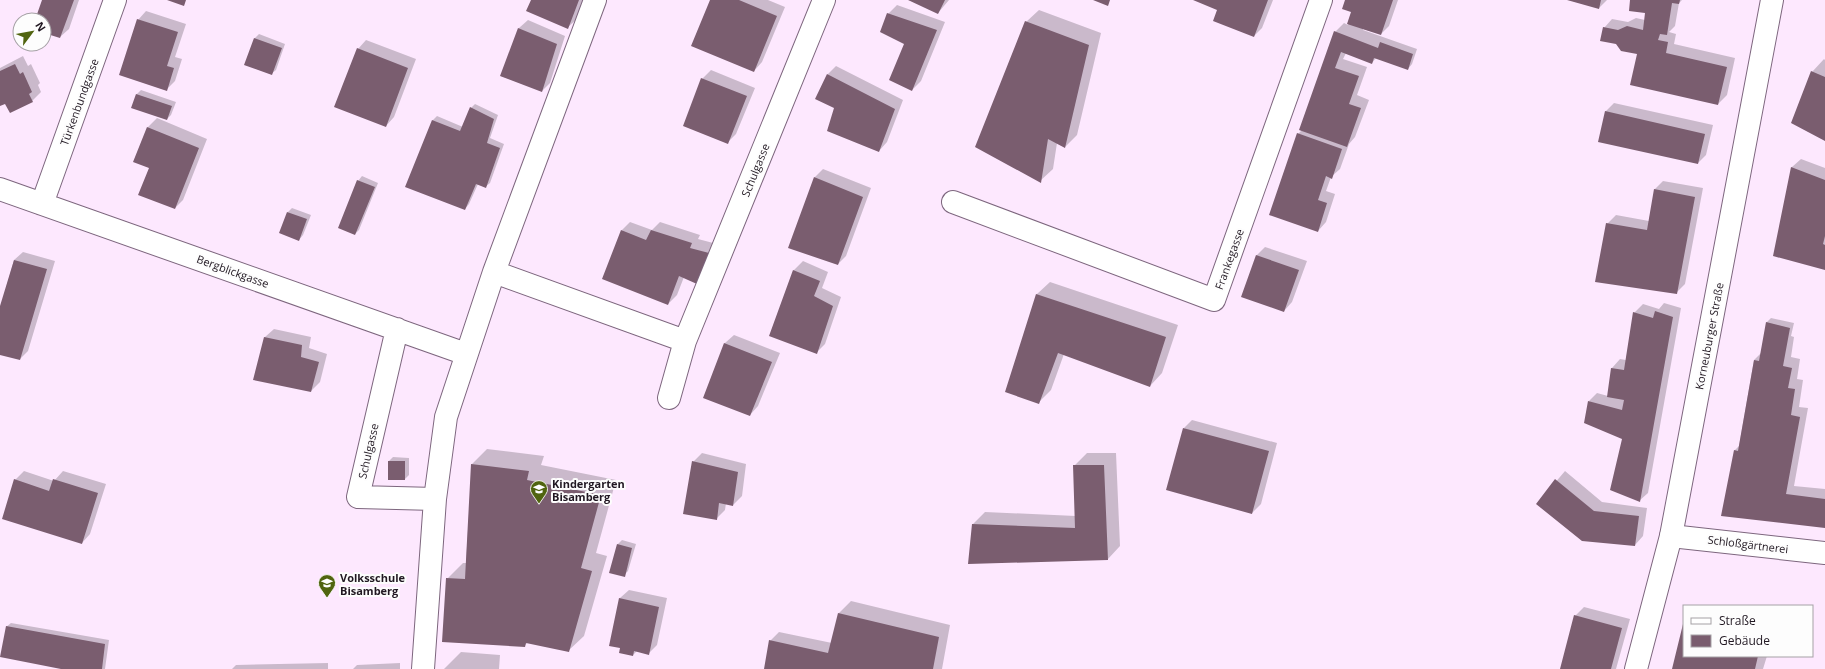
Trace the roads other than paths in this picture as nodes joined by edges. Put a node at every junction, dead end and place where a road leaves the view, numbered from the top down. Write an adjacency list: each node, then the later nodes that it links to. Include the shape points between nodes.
1 (115, 0): 8 (street, Türkenbundgasse)
2 (595, 0): 9 (street)
3 (824, 0): 11 (street, Schulgasse)
4 (1321, 0): 7 (street, Frankegasse, via 1214,300)
5 (1772, 0): 15 (street, Korneuburger Straße)
6 (0, 189): 8 (street, Bergblickgasse)
7 (953, 202)
8 (42, 204): 10 (street, Bergblickgasse)
9 (494, 272): 11 (street); 12 (street)
10 (397, 330): 12 (street, Bergblickgasse); 14 (street, Schulgasse, via 358,497)
11 (685, 341): 13 (street, Schulgasse)
12 (466, 354): 14 (street, via 446,417)
13 (669, 398)
14 (435, 499): 17 (street)
15 (1671, 536): 16 (street, Schloßgärtnerei); 18 (street, Korneuburger Straße)
16 (1825, 553)
17 (422, 669)
18 (1636, 669)

